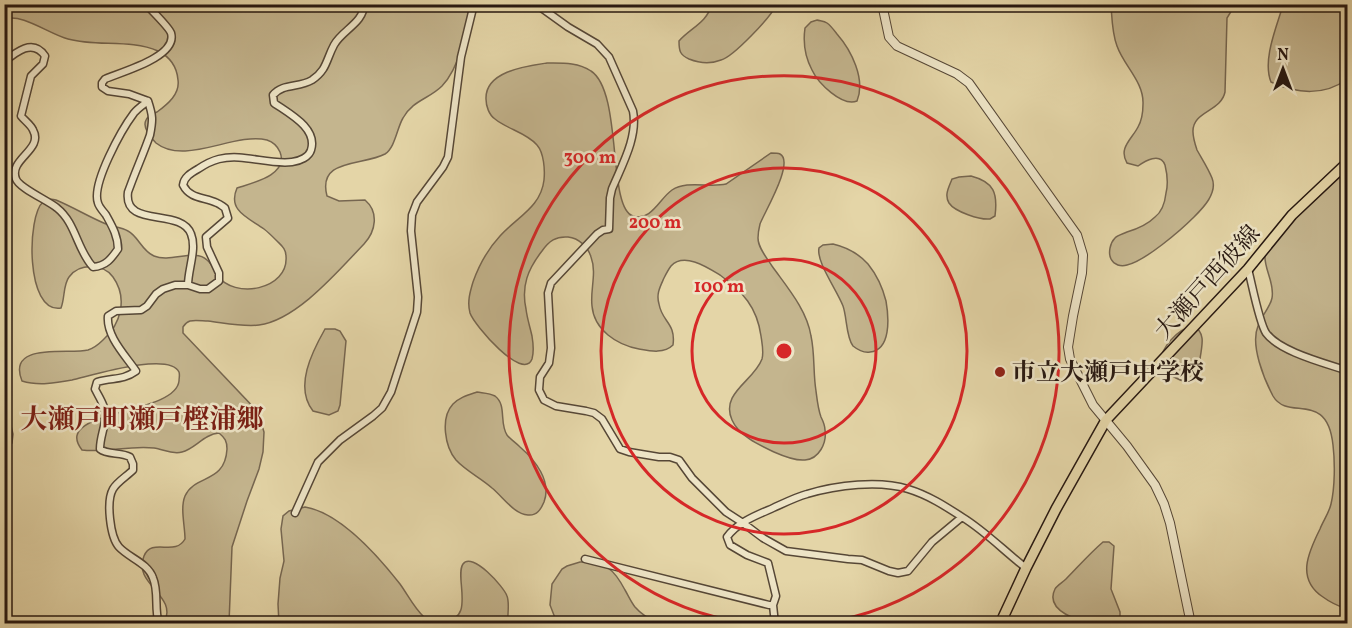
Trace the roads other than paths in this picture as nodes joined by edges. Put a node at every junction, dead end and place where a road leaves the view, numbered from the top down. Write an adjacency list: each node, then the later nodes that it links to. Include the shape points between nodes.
1 (146, 4): 7 (street, via 171,32 169,47 151,61 105,79 102,87)
2 (364, 4): 10 (street, via 364,12 333,46 321,74 273,95 274,103 310,134 312,149 308,155 289,162 222,158 185,178 186,191 216,202 225,208 228,218 206,237 219,282 208,289)
3 (474, 4): 13 (street, via 461,57 448,157 412,214 417,312 391,392 378,412 318,462)
4 (536, 4): 15 (street, via 597,44 609,57 635,121 612,189 609,229 597,234 551,283 551,348 539,390 544,400 556,406 594,413 620,449 679,460 726,512)
5 (882, 4): 12 (street, via 889,37 969,83 1077,235 1083,255 1082,273 1068,347 1093,405)
6 (4, 62): 7 (street, via 28,48 41,50 45,56 31,76 21,116 34,130 35,138 33,147 18,164 16,179 63,214 93,267 104,265 118,249 118,240 98,202 100,179 134,113)
7 (148, 101): 10 (street, via 152,127 128,192 129,202 137,213 180,221 191,231)
8 (1347, 162): 9 (main road, 大瀬戸西彼線, via 1292,215)
9 (1248, 269): 11 (street, via 1266,333 1293,352); 12 (main road, 大瀬戸西彼線)
10 (188, 285): 20 (street, via 163,289 141,310 116,311 108,316 107,323 117,345 136,371 121,379 97,382 95,389 105,408 100,449 125,454 133,464 133,470 118,483 111,496 113,534 120,547 150,571 156,588)
11 (1347, 370)
12 (1106, 420): 17 (main road, 大瀬戸西彼線); 23 (street, via 1155,485 1164,504)
13 (295, 513)
14 (962, 517): 15 (street, via 936,500 907,489 856,485 805,494); 15 (street, via 932,542 908,571 898,573 862,560 786,551); 17 (street)
15 (743, 522): 18 (street, via 727,537 730,545 768,563 776,596)
16 (585, 559): 18 (street)
17 (1026, 568): 19 (main road, 大瀬戸西彼線)
18 (773, 605): 21 (street)
19 (1002, 622): 22 (street)
20 (159, 624)
21 (775, 624)
22 (1013, 624)
23 (1191, 624)

